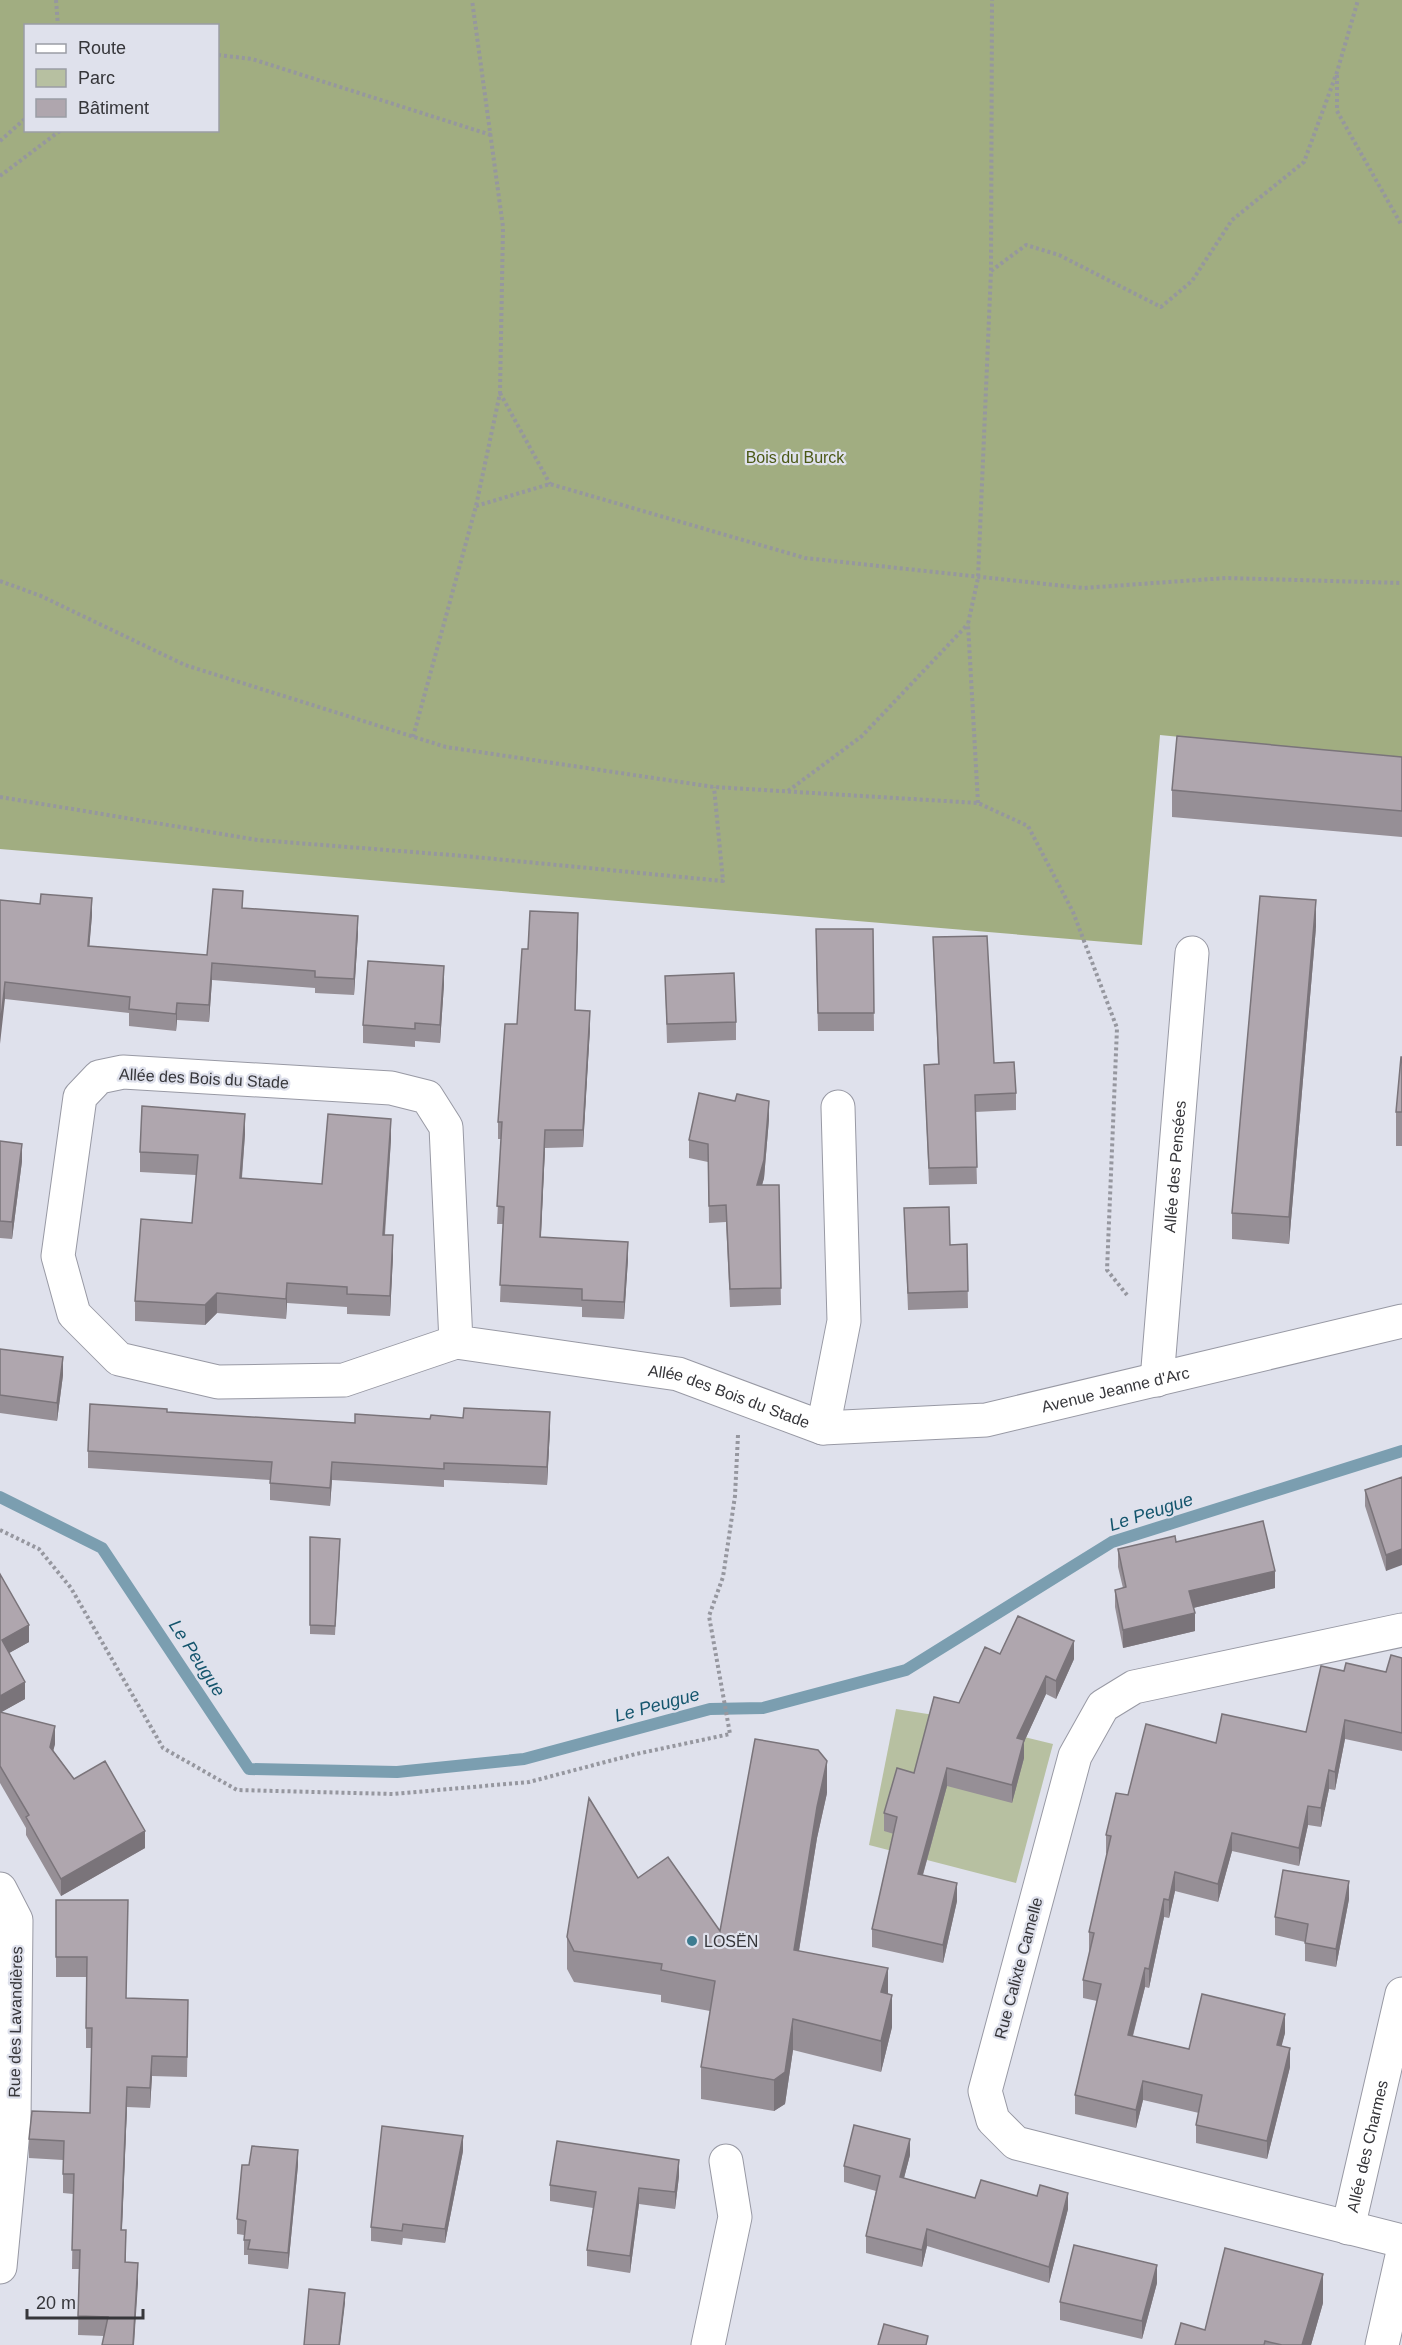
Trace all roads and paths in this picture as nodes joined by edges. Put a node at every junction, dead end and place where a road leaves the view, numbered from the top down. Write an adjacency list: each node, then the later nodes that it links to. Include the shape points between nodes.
1 (56, 0): 5 (path)
2 (472, 0): 10 (path)
3 (992, 0): 14 (path)
4 (1358, 0): 7 (path)
5 (58, 24)
6 (219, 55): 10 (path, via 252,59)
7 (1336, 72): 13 (path, via 1337,111); 14 (path, via 1304,162 1232,220 1192,281 1161,307 1059,255 1026,245)
8 (24, 120): 11 (path)
9 (58, 132): 12 (path)
10 (491, 135): 15 (path, via 503,227)
11 (0, 141)
12 (0, 176)
13 (1402, 226)
14 (992, 272): 18 (path)
15 (500, 393): 16 (path); 17 (path)
16 (550, 484): 17 (path); 18 (path, via 805,558)
17 (476, 506): 22 (path)
18 (978, 578): 20 (path, via 1083,588 1226,578); 21 (path)
19 (0, 581): 22 (path, via 41,596 184,665)
20 (1402, 584)
21 (968, 624): 24 (path, via 862,736); 26 (path)
22 (413, 737): 23 (path, via 446,747)
23 (714, 787): 24 (path); 25 (path, via 723,881 258,840)
24 (787, 791): 26 (path)
25 (0, 797)
26 (978, 803): 29 (path, via 1028,826 1073,912 1117,1028 1107,1270 1138,1309)
27 (1192, 953): 29 (street, Allée des Pensées)
28 (838, 1107): 34 (street, Allée des Bois du Stade, via 844,1321)
29 (1162, 1314): 32 (street, Allée des Pensées)
30 (1402, 1321): 32 (street, Avenue Jeanne d'Arc)
31 (456, 1342): 31 (street, Allée des Bois du Stade, via 344,1380 218,1382 119,1359 74,1314 58,1256 80,1097 99,1077 123,1072 391,1088 427,1097 446,1127); 33 (street, Allée des Bois du Stade, via 678,1374)
32 (1157, 1380): 34 (street, Avenue Jeanne d'Arc, via 986,1420)
33 (739, 1397): 34 (street, Allée des Bois du Stade); 35 (path, via 735,1497 723,1577 709,1616 730,1734 529,1782 393,1794 237,1790 164,1748 71,1588 39,1549)
34 (823, 1428)
35 (0, 1530)
36 (1402, 1630): 42 (street, Rue Calixte Camelle, via 1134,1687 1103,1706 1075,1756 985,2091 993,2120 1016,2143)
37 (0, 1889): 40 (street, Rue des Lavandières, via 16,1920)
38 (1402, 1994): 39 (street, Allée des Charmes)
39 (1396, 2044): 42 (street, Allée des Charmes)
40 (7, 2120): 45 (street, Rue des Lavandières)
41 (726, 2162): 46 (street, via 735,2217)
42 (1348, 2228): 43 (street, Rue Calixte Camelle)
43 (1402, 2241)
44 (1402, 2256): 47 (street)
45 (0, 2267)
46 (708, 2345)
47 (1382, 2345)

